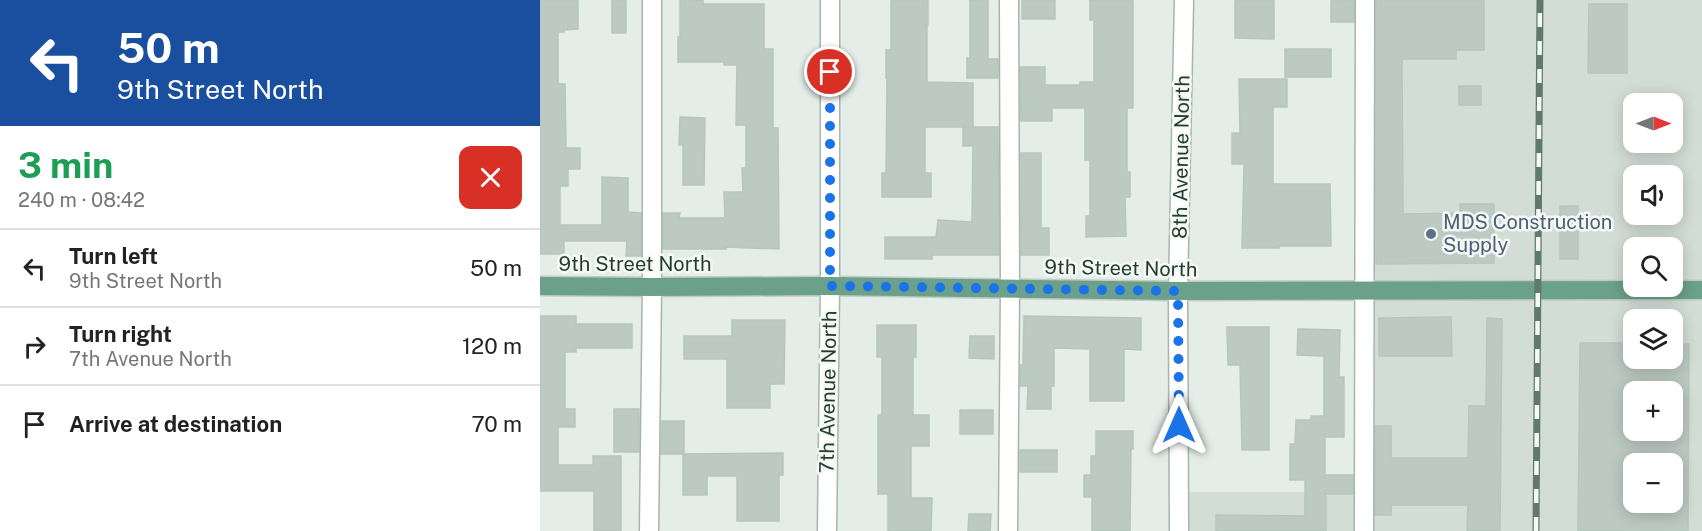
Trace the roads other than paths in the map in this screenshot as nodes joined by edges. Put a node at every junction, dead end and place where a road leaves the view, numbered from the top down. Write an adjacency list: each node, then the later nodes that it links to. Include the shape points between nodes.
1 (652, 0): 8 (street)
2 (830, 0): 7 (street, 7th Avenue North)
3 (1009, 0): 9 (street)
4 (1184, 0): 11 (street, 8th Avenue North)
5 (1365, 0): 12 (street)
6 (540, 286): 8 (main road, 9th Street North)
7 (830, 286): 8 (main road, 9th Street North); 9 (main road, 9th Street North); 14 (street, 7th Avenue North)
8 (652, 288): 13 (street)
9 (1010, 289): 11 (main road, 9th Street North); 15 (street)
10 (1702, 290): 12 (main road, 9th Street North)
11 (1178, 291): 12 (main road, 9th Street North); 16 (street, 8th Avenue North)
12 (1364, 291): 17 (street)
13 (649, 531)
14 (827, 531)
15 (1008, 531)
16 (1179, 531)
17 (1364, 531)

